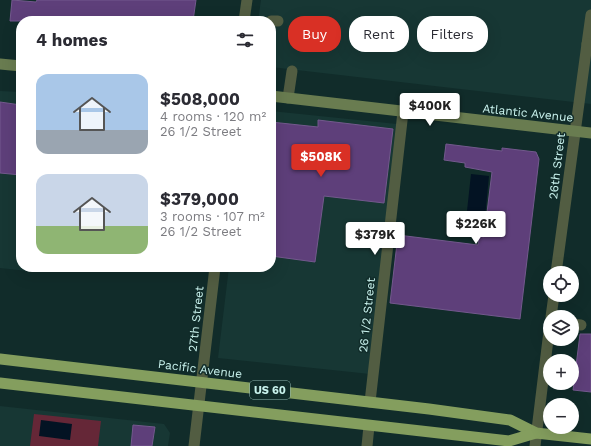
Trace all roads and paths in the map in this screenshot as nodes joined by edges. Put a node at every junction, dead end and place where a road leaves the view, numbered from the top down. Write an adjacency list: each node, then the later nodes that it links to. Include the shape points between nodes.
1 (247, 0): 2 (street)
2 (245, 16)
3 (591, 16): 10 (street, 26th Street)
4 (0, 64): 5 (main road)
5 (16, 66)
6 (292, 71): 8 (street)
7 (276, 97): 8 (main road, Atlantic Avenue)
8 (288, 98): 9 (main road, Atlantic Avenue)
9 (403, 112): 10 (main road, Atlantic Avenue); 18 (street, 26 1/2 Street)
10 (575, 132): 11 (main road, Atlantic Avenue); 12 (street, 26th Street)
11 (591, 134)
12 (557, 266)
13 (214, 272): 17 (street, 27th Street)
14 (547, 346): 21 (street)
15 (0, 359): 17 (highway, Pacific Avenue / US 60)
16 (0, 383): 19 (highway, Pacific Avenue / US 60)
17 (202, 383): 18 (highway, Pacific Avenue / US 60); 19 (street, 27th Street)
18 (370, 402): 21 (highway, Pacific Avenue / US 60, via 510,420)
19 (199, 406): 20 (highway, Pacific Avenue / US 60); 23 (street, 27th Street)
20 (369, 426): 21 (highway, Pacific Avenue / US 60, via 508,441); 24 (street)
21 (536, 433): 22 (highway, Pacific Avenue / US 60); 25 (street)
22 (591, 439)
23 (194, 446)
24 (367, 446)
25 (535, 446)

